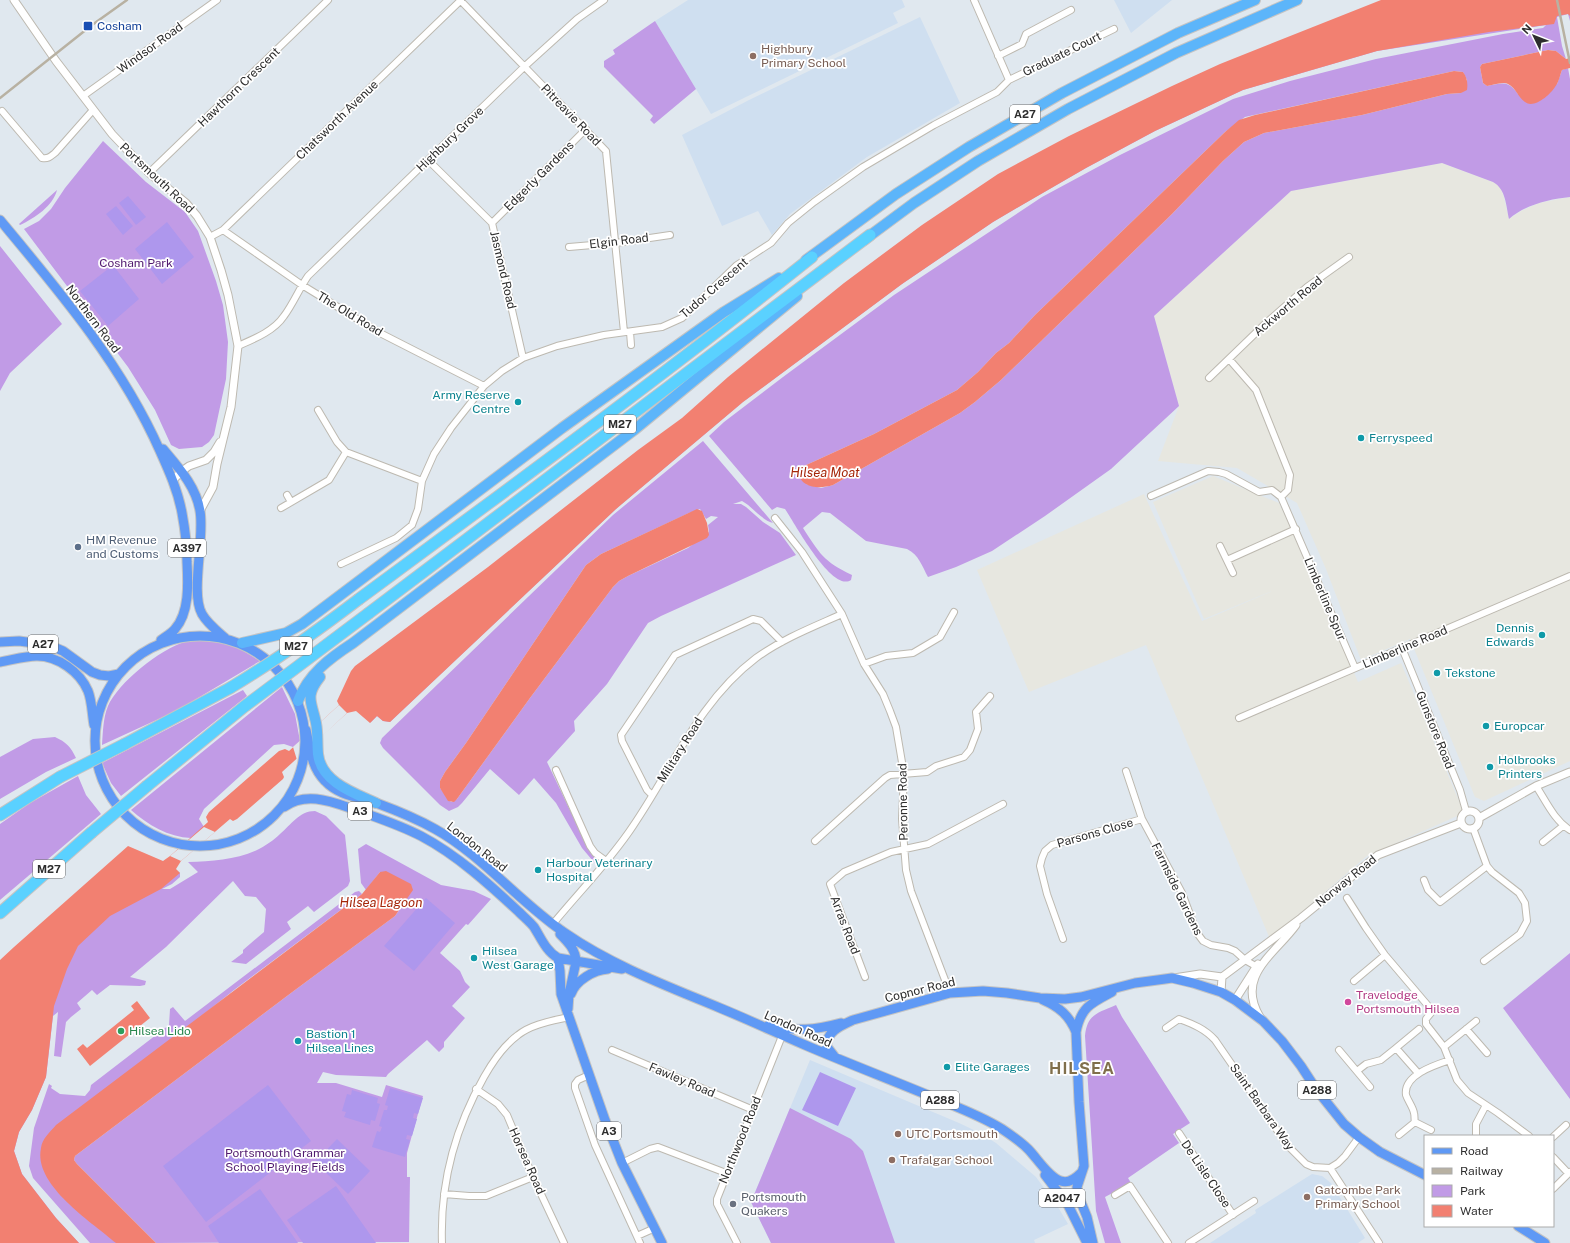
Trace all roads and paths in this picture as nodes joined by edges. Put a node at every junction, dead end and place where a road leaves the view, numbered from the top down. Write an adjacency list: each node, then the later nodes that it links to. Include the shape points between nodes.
1 (14, 0): 14 (street, Portsmouth Road)
2 (217, 0): 14 (street, Windsor Road)
3 (328, 0): 19 (street, Hawthorn Crescent)
4 (461, 0): 12 (street, Pitreavie Road); 22 (street, Chatsworth Avenue)
5 (604, 0): 12 (street, Highbury Grove, via 577,19)
6 (974, 0): 11 (street)
7 (1255, 0): 28 (highway, A27, via 1178,33 1062,93 969,147 896,194)
8 (1297, 0): 24 (highway, A27, via 1176,53 1068,109 978,161)
9 (1071, 10): 11 (street, via 1026,34 1022,44)
10 (1114, 29): 13 (street, Graduate Court)
11 (998, 56): 13 (street)
12 (524, 67): 17 (street, Pitreavie Road); 18 (street, Highbury Grove)
13 (1009, 80): 31 (street, Tudor Crescent, via 997,92 863,167 814,202 788,223 771,243 737,265 682,318 662,327)
14 (83, 96): 15 (street, Portsmouth Road)
15 (93, 110): 16 (street, via 48,158 38,154); 19 (street, Portsmouth Road)
16 (2, 111)
17 (586, 129): 21 (street, Edgerly Gardens); 26 (street, Pitreavie Road, via 606,151)
18 (429, 161): 21 (street, Jasmond Road); 30 (street, Highbury Grove, via 308,276)
19 (149, 173): 25 (street, Portsmouth Road, via 186,203)
20 (0, 220): 40 (main road, Northern Road / A397, via 105,354 132,395)
21 (492, 223): 34 (street, Jasmond Road)
22 (223, 230): 25 (street, Chatsworth Avenue); 30 (street, The Old Road)
23 (670, 235): 26 (street, Elgin Road)
24 (870, 235): 64 (highway, via 634,430); 100 (highway, M27, bridge, via 245,706 91,833)
25 (210, 237): 33 (street, Portsmouth Road, via 222,270)
26 (616, 243): 27 (street, Elgin Road); 31 (street, Pitreavie Road)
27 (569, 247)
28 (812, 257): 63 (highway, via 724,312 562,428 302,624 286,633); 86 (highway, M27, bridge, via 305,640 230,688 60,777)
29 (1350, 257): 35 (street, Ackworth Road, via 1307,287)
30 (302, 285): 33 (street, Highbury Grove, via 284,316 274,327); 37 (street, The Old Road, via 380,333)
31 (627, 332): 32 (street); 34 (street, Tudor Crescent, via 564,344)
32 (631, 345)
33 (238, 346): 39 (street, Portsmouth Road, via 231,407)
34 (523, 358): 37 (street, Tudor Crescent)
35 (1229, 359): 36 (street, Ackworth Road); 47 (street, via 1256,390 1290,475 1288,490)
36 (1209, 378)
37 (484, 386): 44 (street, Tudor Crescent, via 434,454)
38 (318, 410): 41 (street)
39 (224, 435): 42 (street, Portsmouth Road, via 206,460); 50 (street, Portsmouth Road, via 213,487)
40 (156, 440): 42 (main road, Northern Road / A397); 43 (main road, Northern Road / A397)
41 (346, 452): 44 (street); 48 (street, via 329,480)
42 (182, 471): 43 (street, Portsmouth Road); 50 (main road, Northern Road / A397, via 192,488)
43 (173, 480): 65 (main road, Northern Road / A397, via 182,512 186,543 186,605 175,629)
44 (422, 481): 55 (street, Tudor Crescent, via 418,509 412,525 396,538)
45 (287, 495): 48 (street)
46 (1151, 496): 47 (street, via 1208,471 1226,474 1259,492 1272,490)
47 (1281, 497): 52 (street, Limberline Spur)
48 (291, 502): 49 (street)
49 (281, 508)
50 (200, 511): 60 (main road, Northern Road / A397, via 199,606 207,621)
51 (775, 518): 59 (street, Peronne Road, via 802,552)
52 (1296, 529): 54 (street); 69 (street, Limberline Spur)
53 (1220, 546): 54 (street)
54 (1227, 560): 56 (street)
55 (341, 564)
56 (1233, 573)
57 (1570, 576): 66 (street, Limberline Road)
58 (954, 612): 68 (street, via 940,637 913,653 886,656)
59 (842, 614): 62 (street, Military Road); 68 (street, Peronne Road)
60 (225, 638): 63 (main road); 65 (main road, via 187,636)
61 (0, 642): 70 (main road, A27, via 18,641 49,645 63,651 92,672 109,676)
62 (782, 642): 81 (street, Military Road, via 747,666 715,698); 81 (street, via 761,621 753,619 675,656 621,735 647,790)
63 (242, 643): 72 (main road, via 277,668 286,678)
64 (353, 643): 72 (highway, via 318,670 308,681); 75 (highway, via 329,666 310,694 318,734)
65 (152, 647): 70 (main road, via 134,658)
66 (1402, 648): 69 (street, Limberline Road); 84 (street, Gunstore Road, via 1460,790)
67 (0, 662): 74 (main road, A27, via 37,656 63,663 74,671 88,692)
68 (864, 664): 79 (street, Peronne Road, via 883,694 896,727)
69 (1355, 668): 73 (street, Limberline Road)
70 (119, 674): 74 (main road, via 98,713)
71 (990, 696): 79 (street, via 976,712 978,728 970,750 964,757 936,766 927,772)
72 (298, 701): 75 (main road)
73 (1239, 718)
74 (95, 731): 85 (main road, via 99,770 113,801 132,822 161,839 196,846 227,843 261,827)
75 (311, 754): 82 (highway, via 331,778 350,791); 85 (main road, via 289,798)
76 (556, 770): 96 (street, via 590,846)
77 (1126, 771): 88 (street, Farmside Gardens)
78 (1570, 772): 80 (street)
79 (904, 774): 93 (street, via 885,778); 95 (street, Peronne Road)
80 (1536, 786): 87 (street); 90 (street)
81 (652, 795): 96 (street, Military Road, via 627,835)
82 (376, 803): 102 (main road, London Road / A3, via 418,820 452,840)
83 (1003, 804): 95 (street, via 928,844)
84 (1466, 812): 87 (street, via 1475,812); 89 (street, via 1461,817)
85 (277, 813): 105 (main road, London Road / A3, via 293,802 317,798 390,822 420,835 456,859 519,912 534,927 551,954)
86 (0, 815)
87 (1479, 818): 91 (street, via 1478,824)
88 (1142, 819): 103 (street, Parsons Close, via 1052,846 1045,851 1040,866); 106 (street, Farmside Gardens, via 1182,893 1197,933 1203,941 1228,948)
89 (1461, 823): 91 (street, via 1467,829); 101 (street, Norway Road, via 1378,855)
90 (1563, 826): 92 (street); 94 (street)
91 (1473, 828): 97 (street)
92 (1570, 830)
93 (815, 841)
94 (1543, 842)
95 (903, 849): 111 (street, Arras Road, via 844,872 830,884); 117 (street, Peronne Road, via 911,891)
96 (606, 862): 102 (street, Military Road)
97 (1487, 866): 98 (street, via 1440,902 1428,890); 107 (street, via 1518,892 1525,903 1527,921 1520,934)
98 (1424, 880)
99 (1347, 898): 104 (street)
100 (3, 911)
101 (1301, 918): 106 (street, Norway Road); 109 (street, Norway Road)
102 (548, 922): 108 (main road, A3, via 571,945); 110 (main road, London Road)
103 (1062, 940)
104 (1385, 955): 114 (street); 132 (street, via 1430,1008 1431,1013 1426,1019 1426,1024)
105 (558, 958): 108 (main road, London Road); 121 (main road, A3, via 561,994)
106 (1245, 960): 109 (street, Farmside Gardens); 112 (street, Norway Road)
107 (1484, 961)
108 (576, 962): 110 (main road, London Road); 120 (main road, A3)
109 (1257, 967): 119 (street, Norway Road); 124 (street, Norway Road, via 1252,984 1253,999)
110 (630, 970): 120 (main road, London Road, via 610,969 593,974 574,988); 122 (main road, London Road)
111 (865, 977)
112 (1222, 977): 113 (street, via 1200,974); 116 (street)
113 (1172, 978): 115 (main road, Copnor Road / A288); 116 (main road, Copnor Road / A288)
114 (1354, 981)
115 (1122, 987): 118 (main road, Copnor Road, via 1081,997); 129 (main road, Copnor Road, via 1085,1008)
116 (1221, 992): 119 (main road, Copnor Road / A288)
117 (950, 993): 118 (main road, Copnor Road / A288, via 983,991); 123 (main road, Copnor Road / A288)
118 (1040, 998): 129 (main road, A288, via 1064,1012)
119 (1235, 1000): 124 (main road, Copnor Road / A288)
120 (569, 1001): 121 (main road, A3)
121 (568, 1016): 140 (main road, A3); 142 (street, via 532,1027 517,1036 490,1064)
122 (749, 1020): 123 (main road, London Road, via 800,1030); 130 (main road, London Road)
123 (854, 1020): 136 (main road, Copnor Road / A288, via 836,1029 827,1038 826,1047)
124 (1263, 1021): 153 (main road, Copnor Road / A288, via 1282,1041 1333,1112)
125 (1476, 1021): 128 (street)
126 (1166, 1028): 157 (street, Saint Barbara Way, via 1179,1018 1208,1032 1222,1048 1288,1146 1306,1164)
127 (1420, 1029): 131 (street)
128 (1466, 1029): 132 (street); 135 (street)
129 (1076, 1032): 159 (main road, A288, via 1084,1166)
130 (782, 1036): 136 (main road, London Road); 144 (street, Northwood Road)
131 (1396, 1048): 138 (street, via 1381,1060 1366,1064); 139 (street)
132 (1444, 1048): 137 (street)
133 (612, 1050): 144 (street, Fawley Road)
134 (1339, 1050): 138 (street)
135 (1487, 1053)
136 (839, 1058): 154 (main road, A288, via 991,1123 1015,1138)
137 (1450, 1060): 139 (street); 143 (street, via 1457,1080 1468,1093)
138 (1357, 1071): 141 (street)
139 (1418, 1073): 145 (street, via 1407,1085 1406,1090)
140 (589, 1075): 156 (main road, A3); 170 (street, via 578,1080 575,1088 595,1145)
141 (1370, 1087)
142 (476, 1089): 162 (street, Horsea Road, via 498,1104 507,1115); 164 (street, via 455,1143)
143 (1486, 1105): 149 (street, via 1476,1124); 150 (street)
144 (751, 1109): 158 (street, Northwood Road)
145 (1415, 1122): 147 (street); 151 (street)
146 (1566, 1125): 152 (street)
147 (1431, 1130)
148 (1179, 1133): 167 (street, De Lisle Close)
149 (1476, 1135)
150 (1528, 1135)
151 (1399, 1136)
152 (1554, 1136)
153 (1359, 1137): 157 (street, via 1345,1156); 161 (main road, Copnor Road / A288, via 1380,1152)
154 (1033, 1155): 159 (main road, A288, via 1061,1182 1071,1181); 176 (main road, A2047, via 1075,1217)
155 (1554, 1158): 160 (street)
156 (622, 1163): 158 (street, via 658,1147); 169 (main road, A3)
157 (1330, 1168): 180 (street)
158 (726, 1173): 175 (street, Northwood Road, via 716,1199)
159 (1081, 1173): 177 (main road, A2047, via 1077,1187 1078,1195 1087,1217)
160 (1569, 1173): 163 (street)
161 (1424, 1174)
162 (533, 1177): 164 (street, via 486,1196); 172 (street, Horsea Road)
163 (1554, 1188)
164 (444, 1194): 171 (street)
165 (1115, 1195): 178 (street, via 1130,1186)
166 (1254, 1201): 167 (street)
167 (1233, 1215): 179 (street)
168 (1520, 1227): 181 (main road)
169 (655, 1228): 170 (street); 174 (main road, A3)
170 (637, 1236): 173 (street)
171 (442, 1243)
172 (564, 1243)
173 (640, 1243)
174 (662, 1243)
175 (737, 1243)
176 (1087, 1243)
177 (1093, 1243)
178 (1168, 1243)
179 (1189, 1243)
180 (1379, 1243)
181 (1545, 1243)

